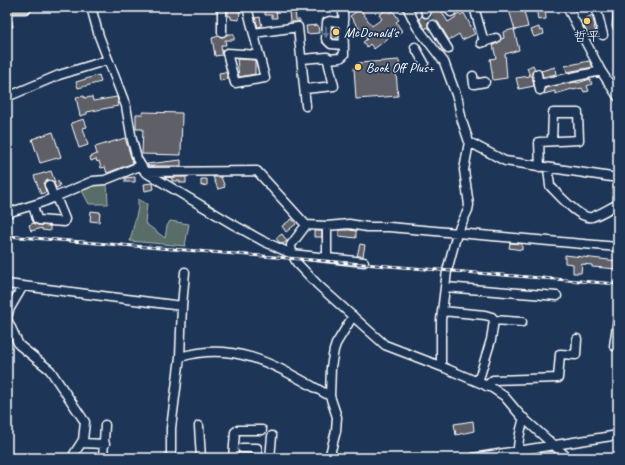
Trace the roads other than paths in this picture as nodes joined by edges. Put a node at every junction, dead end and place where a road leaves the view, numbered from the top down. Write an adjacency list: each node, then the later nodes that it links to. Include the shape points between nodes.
1 (7, 7): 2 (highway)
2 (26, 7)
3 (90, 7): 24 (street)
4 (222, 7): 15 (street)
5 (247, 7): 16 (street)
6 (343, 7): 12 (street)
7 (407, 7): 36 (street, via 417,27 444,62 458,100)
8 (474, 7): 18 (street, via 482,43)
9 (567, 7): 27 (street)
10 (596, 7): 17 (street)
11 (618, 12): 14 (street)
12 (344, 23): 19 (street); 19 (street, one-way to 19, via 327,22 326,39 331,44)
13 (433, 25): 21 (street)
14 (618, 26)
15 (222, 32)
16 (254, 33): 22 (street); 23 (street, via 298,28)
17 (603, 35)
18 (496, 38)
19 (344, 45): 25 (street, via 342,57)
20 (415, 47): 26 (street)
21 (448, 49)
22 (259, 55): 22 (street, via 265,78 235,83 227,53)
23 (302, 59): 25 (street, via 327,57); 31 (street)
24 (108, 60): 32 (street, via 59,75); 38 (street, via 126,106 137,159)
25 (328, 60): 31 (street, via 334,86)
26 (424, 63)
27 (600, 71): 28 (street, via 540,87); 33 (street)
28 (537, 74)
29 (472, 76): 30 (street, via 474,84)
30 (485, 82)
31 (304, 89): 34 (street)
32 (7, 97)
33 (618, 97)
34 (306, 106)
35 (552, 141): 35 (street, via 579,140 578,113 553,113); 37 (street, via 539,142)
36 (469, 142): 37 (street, via 505,162); 47 (street, via 464,170 469,205)
37 (544, 167): 39 (street); 42 (street, via 550,186 584,217 592,217)
38 (143, 169): 41 (street, via 93,181); 45 (street, via 257,171); 49 (street, via 234,225)
39 (618, 178)
40 (49, 185): 41 (street)
41 (55, 197): 43 (street); 43 (street, via 64,222 39,220)
42 (618, 204)
43 (33, 206): 44 (street)
44 (7, 213)
45 (306, 225): 46 (street); 49 (street, via 291,245)
46 (327, 226): 47 (street, via 349,224); 50 (street)
47 (457, 233): 48 (street); 55 (street)
48 (618, 247)
49 (292, 254): 50 (street); 59 (street, via 318,285)
50 (327, 258): 51 (street)
51 (364, 262)
52 (185, 272): 57 (street)
53 (7, 284): 54 (street)
54 (23, 286): 57 (street); 62 (street, via 9,310)
55 (445, 287): 56 (street); 58 (street)
56 (557, 296)
57 (182, 306): 66 (street)
58 (442, 311): 61 (street, via 485,315); 67 (street)
59 (353, 316): 67 (street, via 385,345); 70 (street, via 334,350)
60 (618, 318): 65 (street, via 614,346)
61 (494, 320): 63 (street); 68 (street, via 491,340)
62 (8, 322): 77 (street, via 19,345 50,370 85,422)
63 (522, 322)
64 (577, 339): 69 (street, via 576,355 560,354 558,378 493,380)
65 (618, 346)
66 (180, 357): 70 (street, via 205,351 240,354 274,365); 84 (street, via 171,428)
67 (441, 366): 68 (street)
68 (478, 382): 69 (street)
69 (486, 386): 71 (street, via 507,399)
70 (330, 396): 89 (street, via 337,417)
71 (524, 418): 79 (street); 81 (street)
72 (105, 425): 78 (street)
73 (199, 426): 85 (street)
74 (262, 430): 86 (street, via 235,432)
75 (618, 435): 79 (street)
76 (272, 436): 88 (street)
77 (81, 443): 78 (street); 82 (street)
78 (105, 444): 83 (street)
79 (553, 445): 81 (street); 91 (street)
80 (242, 448): 87 (street, via 257,448)
81 (518, 455): 90 (street)
82 (73, 458)
83 (104, 458)
84 (171, 458)
85 (201, 458)
86 (233, 458)
87 (258, 458)
88 (270, 458)
89 (329, 458)
90 (473, 458)
91 (568, 458)

